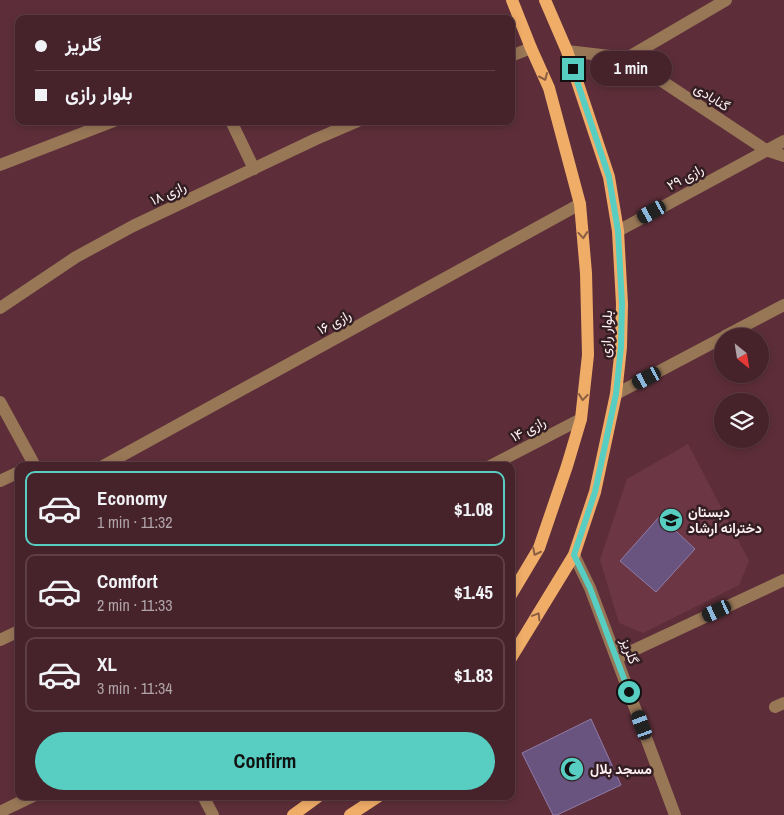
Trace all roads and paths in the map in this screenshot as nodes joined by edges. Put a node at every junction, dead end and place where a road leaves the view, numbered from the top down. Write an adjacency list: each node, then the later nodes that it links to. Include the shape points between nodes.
1 (512, 0): 4 (main road, بلوار رازی)
2 (546, 0): 5 (main road, بلوار رازی)
3 (726, 0): 7 (street)
4 (531, 48): 6 (street); 16 (main road, بلوار رازی, one-way to 16, via 549,88)
5 (567, 51): 7 (street, گنابادی); 17 (main road, بلوار رازی, via 609,177)
6 (515, 54)
7 (627, 58): 12 (street, گنابادی)
8 (104, 125): 14 (street)
9 (234, 125): 15 (street)
10 (349, 125): 15 (street, رازی ۱۸)
11 (784, 140): 12 (street, رازی ۲۹)
12 (766, 150): 13 (street, گنابادی); 17 (street, رازی ۲۹)
13 (784, 156)
14 (0, 165)
15 (254, 169): 19 (street, رازی ۱۸, via 125,230 76,257)
16 (580, 204): 24 (main road, بلوار رازی, one-way to 24, via 588,355); 26 (street, رازی ۱۶)
17 (618, 231): 22 (main road, بلوار رازی, via 622,304)
18 (784, 305): 20 (street)
19 (0, 308)
20 (741, 328)
21 (714, 342): 22 (street)
22 (616, 394): 30 (main road, بلوار رازی, via 595,492)
23 (0, 402): 25 (street)
24 (581, 418): 27 (street, رازی ۱۴); 32 (main road, بلوار رازی, one-way to 32, via 539,548)
25 (31, 462)
26 (110, 462)
27 (498, 462)
28 (15, 474): 29 (street)
29 (0, 481)
30 (574, 555): 35 (main road, بلوار رازی, one-way to 30); 36 (street, گلریز)
31 (784, 580): 36 (street)
32 (515, 588)
33 (15, 633): 34 (street)
34 (0, 640)
35 (515, 651)
36 (617, 658): 45 (street, گلریز)
37 (25, 800): 41 (street)
38 (205, 800): 42 (street)
39 (314, 800): 43 (main road)
40 (373, 800): 44 (main road)
41 (0, 812)
42 (213, 815)
43 (294, 815)
44 (350, 815)
45 (675, 815)

